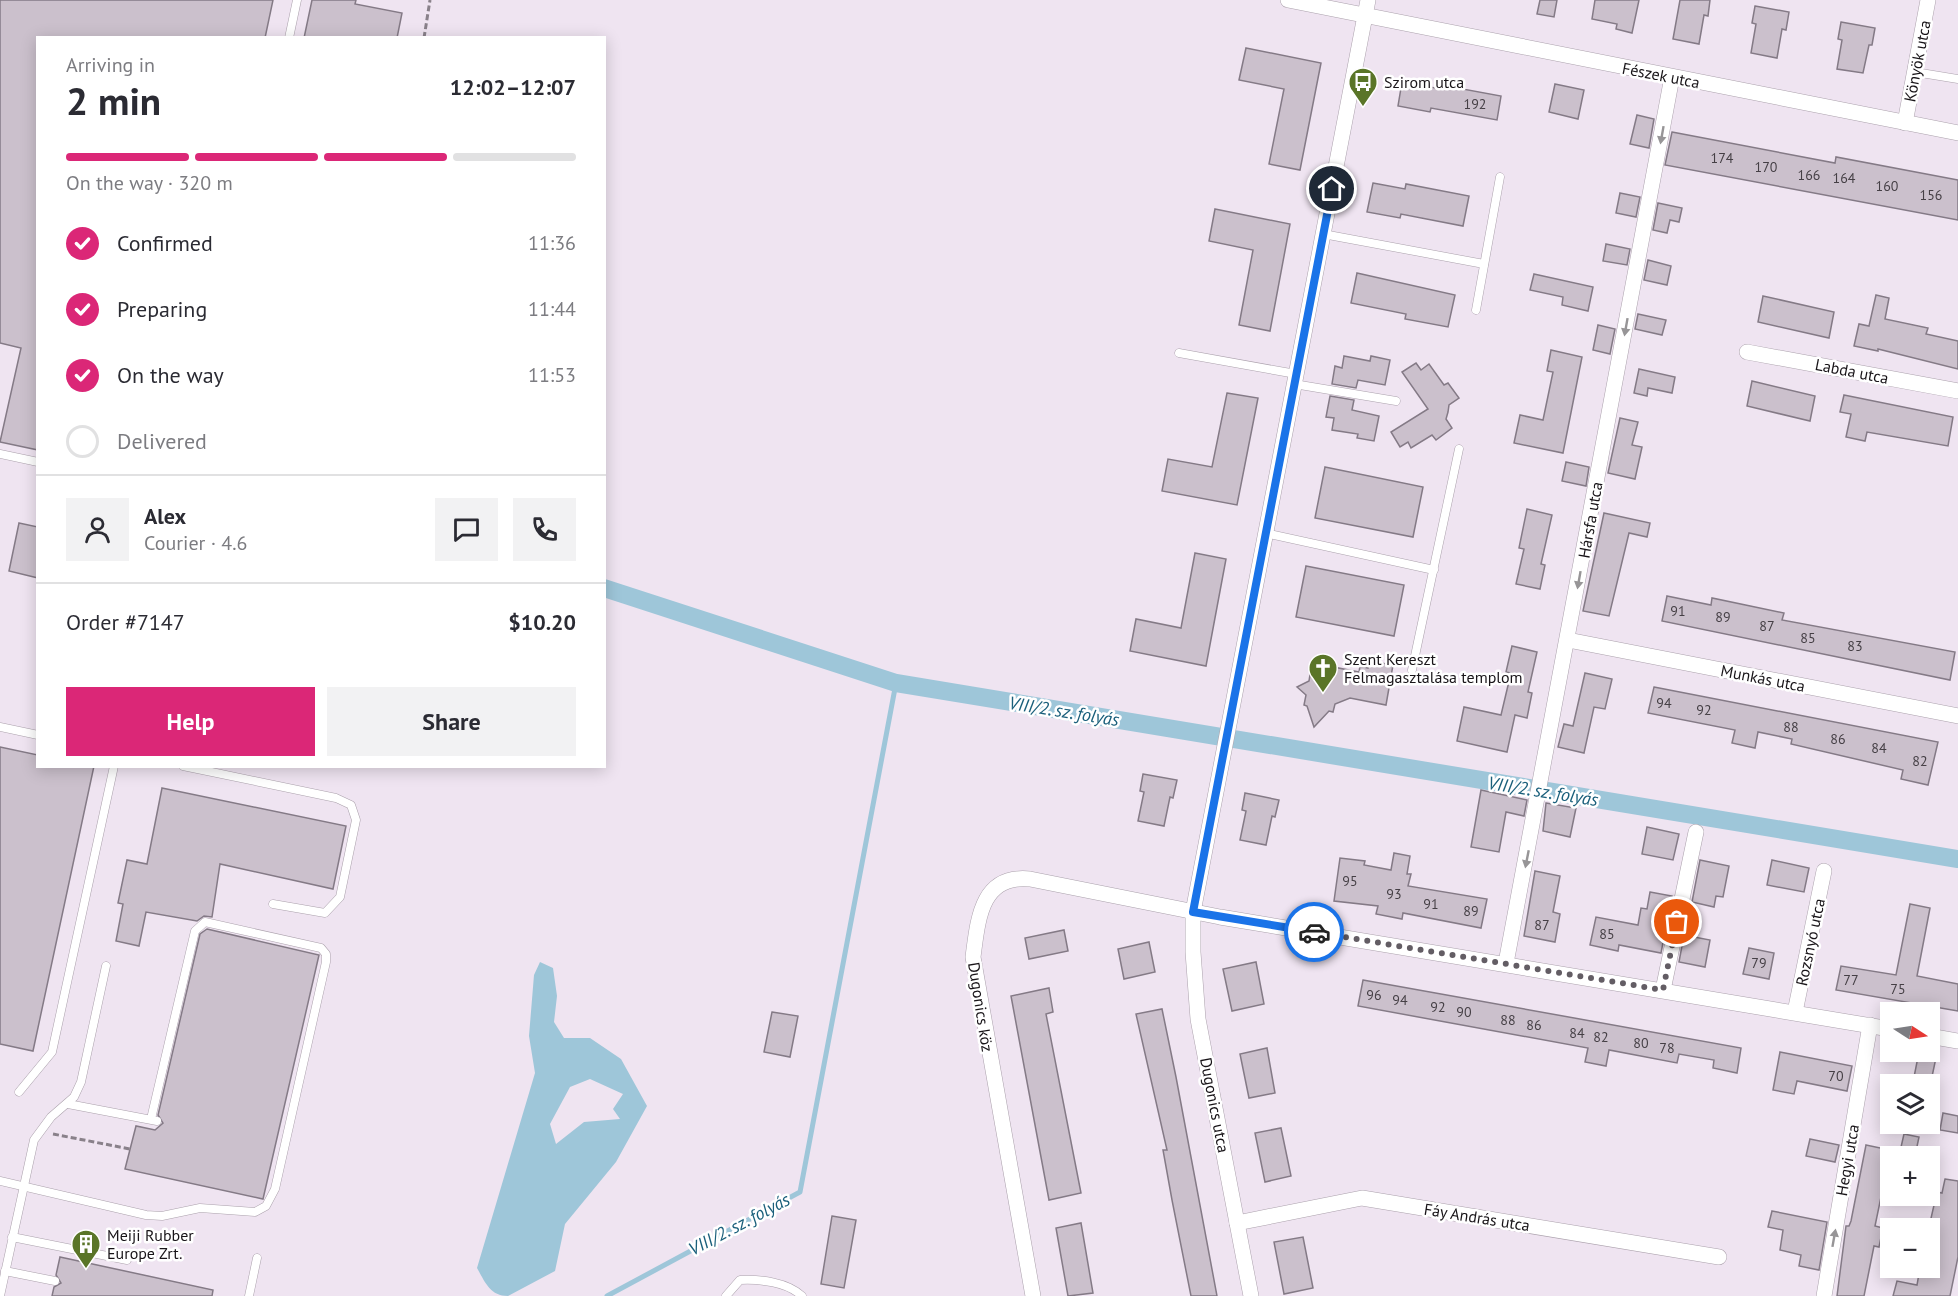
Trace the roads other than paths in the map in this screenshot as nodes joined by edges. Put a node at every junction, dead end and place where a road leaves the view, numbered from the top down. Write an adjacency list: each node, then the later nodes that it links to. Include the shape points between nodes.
1 (297, 0): 5 (lane)
2 (1288, 0): 4 (street)
3 (1928, 0): 6 (street, Könyök utca)
4 (1367, 8): 7 (street, Fészek utca); 12 (street, Dugonics utca)
5 (289, 36)
6 (1915, 72): 8 (lane); 9 (street, Könyök utca)
7 (1672, 77): 9 (street, Fészek utca); 25 (street, Hársfa utca, one-way to 25)
8 (1958, 79)
9 (1905, 123): 10 (street, Fészek utca)
10 (1958, 133)
11 (1500, 177): 13 (lane)
12 (1323, 234): 13 (lane); 17 (street, Dugonics utca)
13 (1484, 264): 14 (lane)
14 (1476, 310)
15 (1747, 352): 18 (street, Labda utca)
16 (1179, 353): 17 (lane)
17 (1295, 379): 19 (lane); 23 (street, Dugonics utca)
18 (1958, 391)
19 (1396, 401)
20 (1459, 449): 24 (lane)
21 (0, 454): 22 (lane)
22 (36, 462)
23 (1265, 534): 24 (lane); 35 (street, Dugonics utca)
24 (1434, 570): 26 (lane)
25 (1568, 640): 27 (street, Munkás utca); 36 (street, Hársfa utca, one-way to 36)
26 (1412, 670)
27 (1958, 716)
28 (0, 727): 29 (lane)
29 (36, 735)
30 (114, 768): 44 (lane, via 52,1052)
31 (193, 768): 34 (lane, via 336,798 351,805 356,820 340,897 333,906 325,913)
32 (1696, 831): 38 (street)
33 (1824, 871): 39 (street, Rozsnyó utca)
34 (273, 904)
35 (1193, 912): 36 (street); 48 (street, Dugonics utca, via 1198,1018); 59 (street, Dugonics köz, via 1014,877 994,886 988,896 973,957)
36 (1506, 963): 38 (street)
37 (106, 966): 45 (lane, via 81,1082)
38 (1663, 990): 39 (street)
39 (1796, 1012): 40 (street)
40 (1870, 1025): 41 (street); 61 (street, Hegyi utca, one-way to 40)
41 (1880, 1027)
42 (1940, 1038): 43 (street)
43 (1958, 1041)
44 (19, 1092)
45 (68, 1104): 47 (lane, via 39,1131); 47 (lane, via 154,1120 195,931 205,922 321,948 326,954 275,1189 266,1206 255,1212 200,1208 162,1216 146,1215)
46 (0, 1181): 47 (lane)
47 (23, 1186): 49 (lane)
48 (1237, 1223): 50 (street, Fáy András utca, via 1362,1198); 60 (street, Dugonics utca)
49 (12, 1238): 52 (lane); 53 (lane)
50 (1719, 1257)
51 (257, 1258): 56 (lane)
52 (126, 1260)
53 (5, 1270): 54 (lane); 55 (lane)
54 (55, 1281)
55 (0, 1296)
56 (249, 1296)
57 (726, 1296): 58 (lane, via 740,1280 793,1288)
58 (802, 1296)
59 (1033, 1296)
60 (1251, 1296)
61 (1824, 1296)

